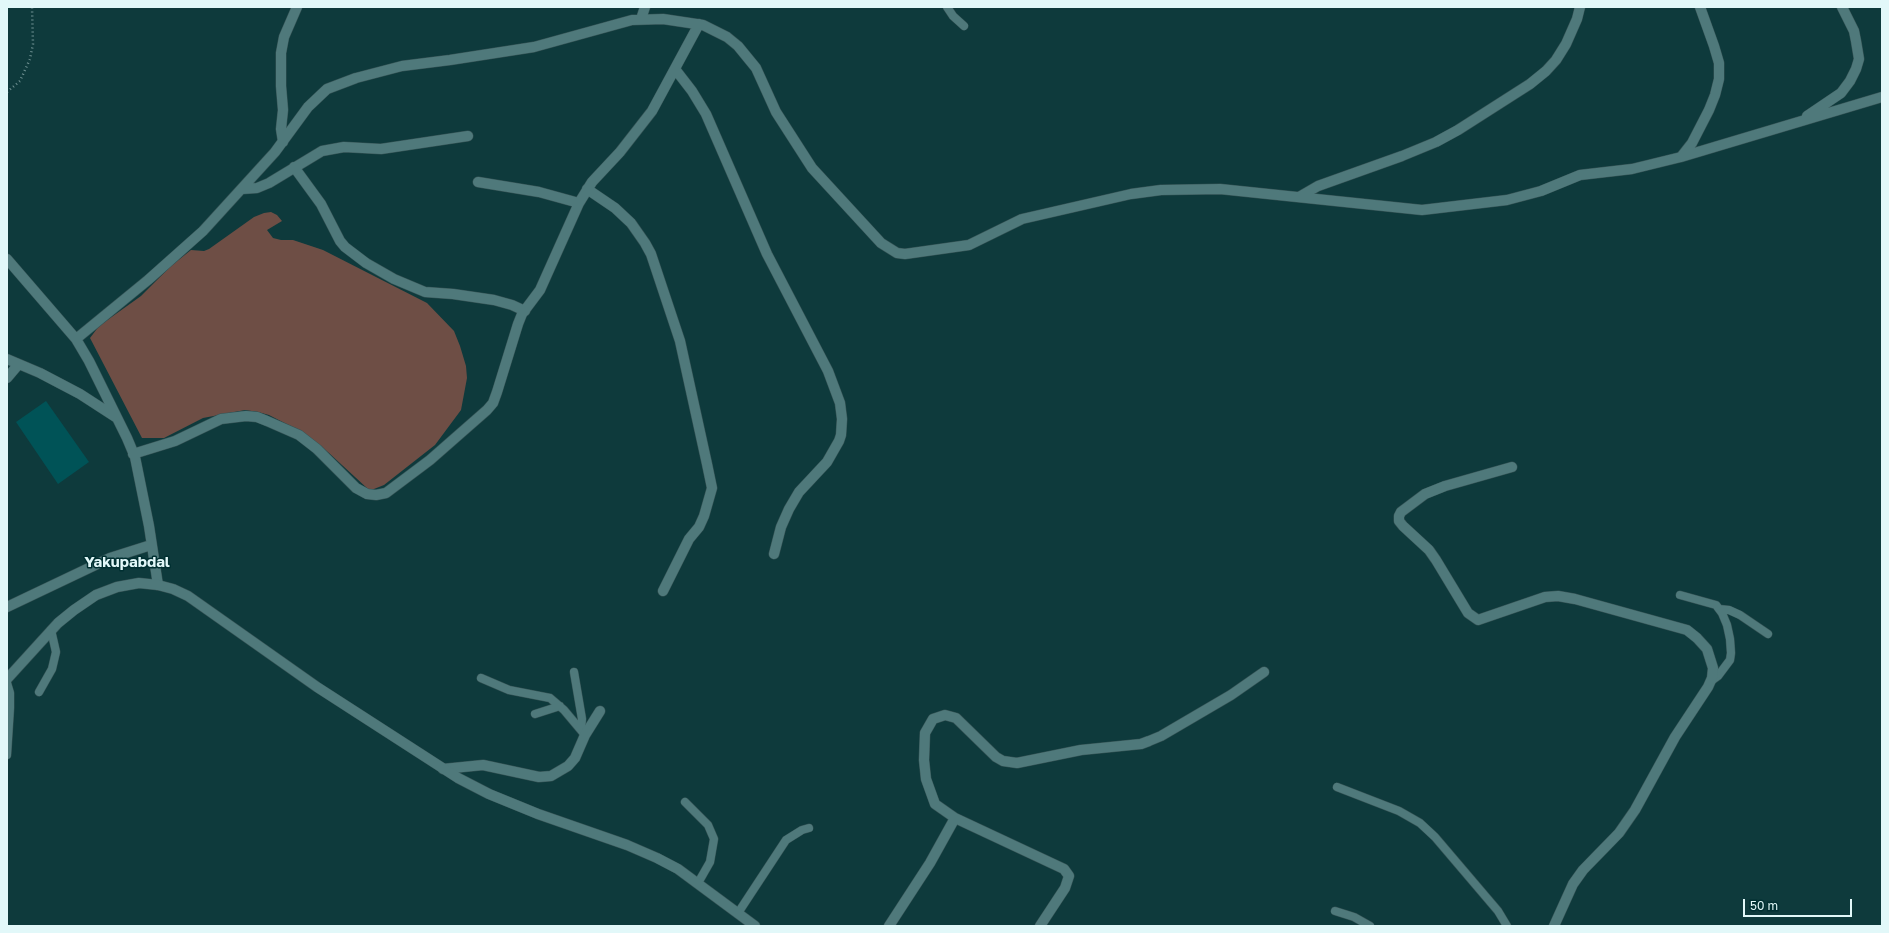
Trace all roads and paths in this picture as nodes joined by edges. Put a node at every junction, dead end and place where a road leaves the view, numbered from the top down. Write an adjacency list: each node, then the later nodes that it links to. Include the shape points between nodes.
1 (32, 7): 12 (path, via 34,44 30,59 20,82)
2 (297, 7): 16 (street, via 281,46)
3 (645, 7): 8 (street)
4 (947, 7): 10 (lane, via 952,16)
5 (1580, 7): 22 (street, via 1566,44 1556,60 1530,84 1436,142 1318,186)
6 (1700, 7): 17 (street, via 1719,64 1719,79 1709,110 1692,143)
7 (1842, 7): 14 (street, via 1854,31 1859,59 1856,69 1841,93)
8 (641, 19): 9 (street); 16 (street, via 608,25 534,47 402,66 341,82 318,96)
9 (699, 24): 11 (street); 22 (street, via 727,37 750,59 776,112 812,168 872,235 897,253 937,251 969,245 1022,219 1131,194 1161,190 1220,190)
10 (964, 26)
11 (675, 69): 21 (street, via 652,111); 34 (street, via 706,114 767,254 828,371 840,403 842,419 839,441 826,462 799,492 789,509)
12 (7, 92)
13 (1882, 97): 14 (street)
14 (1801, 121): 17 (street)
15 (468, 136): 18 (street, via 381,149 344,147 322,151)
16 (283, 142): 20 (street)
17 (1681, 157): 22 (street, via 1632,169 1580,175 1522,197 1439,209 1403,209)
18 (294, 167): 20 (street, via 258,188); 25 (street, via 321,204 340,241 366,263 394,279 425,292 494,300)
19 (478, 182): 23 (street, via 539,192)
20 (242, 189): 26 (street, via 176,256)
21 (588, 189): 23 (street); 36 (street, via 615,208 631,223 646,243 680,340 710,476 712,488 704,516)
22 (1299, 197)
23 (579, 203): 25 (street, via 540,290)
24 (7, 259): 26 (street)
25 (525, 311): 31 (street, via 518,324 497,392 487,410 430,460 386,492 367,494 356,488 326,457 299,436 282,426 257,417 221,419 175,441)
26 (76, 339): 30 (street)
27 (7, 359): 28 (street)
28 (18, 365): 29 (street); 30 (street, via 40,373)
29 (7, 378)
30 (117, 418): 31 (street)
31 (133, 454): 33 (street)
32 (1512, 467): 46 (street, via 1465,479 1425,494 1398,516 1403,526 1429,550 1468,613 1478,620 1545,597 1558,596 1673,625 1687,630 1707,649 1713,668)
33 (151, 545): 35 (street); 38 (street, via 110,558)
34 (774, 554)
35 (158, 585): 40 (street, via 139,583 117,587 74,610); 54 (street, via 188,596 317,687)
36 (663, 590)
37 (1680, 595): 39 (lane, via 1716,605)
38 (7, 607)
39 (1719, 609): 41 (lane, via 1730,610 1740,615); 46 (lane, via 1727,625 1731,653 1725,669)
40 (51, 630): 45 (street); 48 (lane, via 56,652 52,669)
41 (1768, 634)
42 (574, 672): 52 (lane)
43 (1264, 672): 57 (street, via 1231,695 1161,736 1141,744 1081,750 1016,763 1002,761 996,757 956,718 945,714 939,716 933,719 925,733 926,779 935,804)
44 (481, 678): 49 (lane, via 509,690 550,698)
45 (7, 679)
46 (1711, 681): 67 (street, via 1675,737 1626,825 1573,884)
47 (7, 683): 53 (lane, via 10,708)
48 (39, 692)
49 (560, 706): 51 (lane); 52 (lane)
50 (600, 711): 52 (street)
51 (535, 714)
52 (583, 732): 54 (street, via 575,758 568,766 551,776 539,777 483,765)
53 (7, 755)
54 (443, 769): 59 (street, via 489,794 628,845 678,869)
55 (1337, 787): 66 (lane, via 1399,811 1420,823 1498,911)
56 (685, 802): 59 (lane, via 708,825 714,840 710,862)
57 (956, 818): 63 (street); 64 (street, via 1064,869 1069,876 1065,888)
58 (809, 828): 61 (lane, via 786,840)
59 (698, 883): 61 (street)
60 (1335, 911): 65 (lane)
61 (738, 912): 62 (street)
62 (755, 926)
63 (889, 926)
64 (1040, 926)
65 (1370, 926)
66 (1507, 926)
67 (1554, 926)

